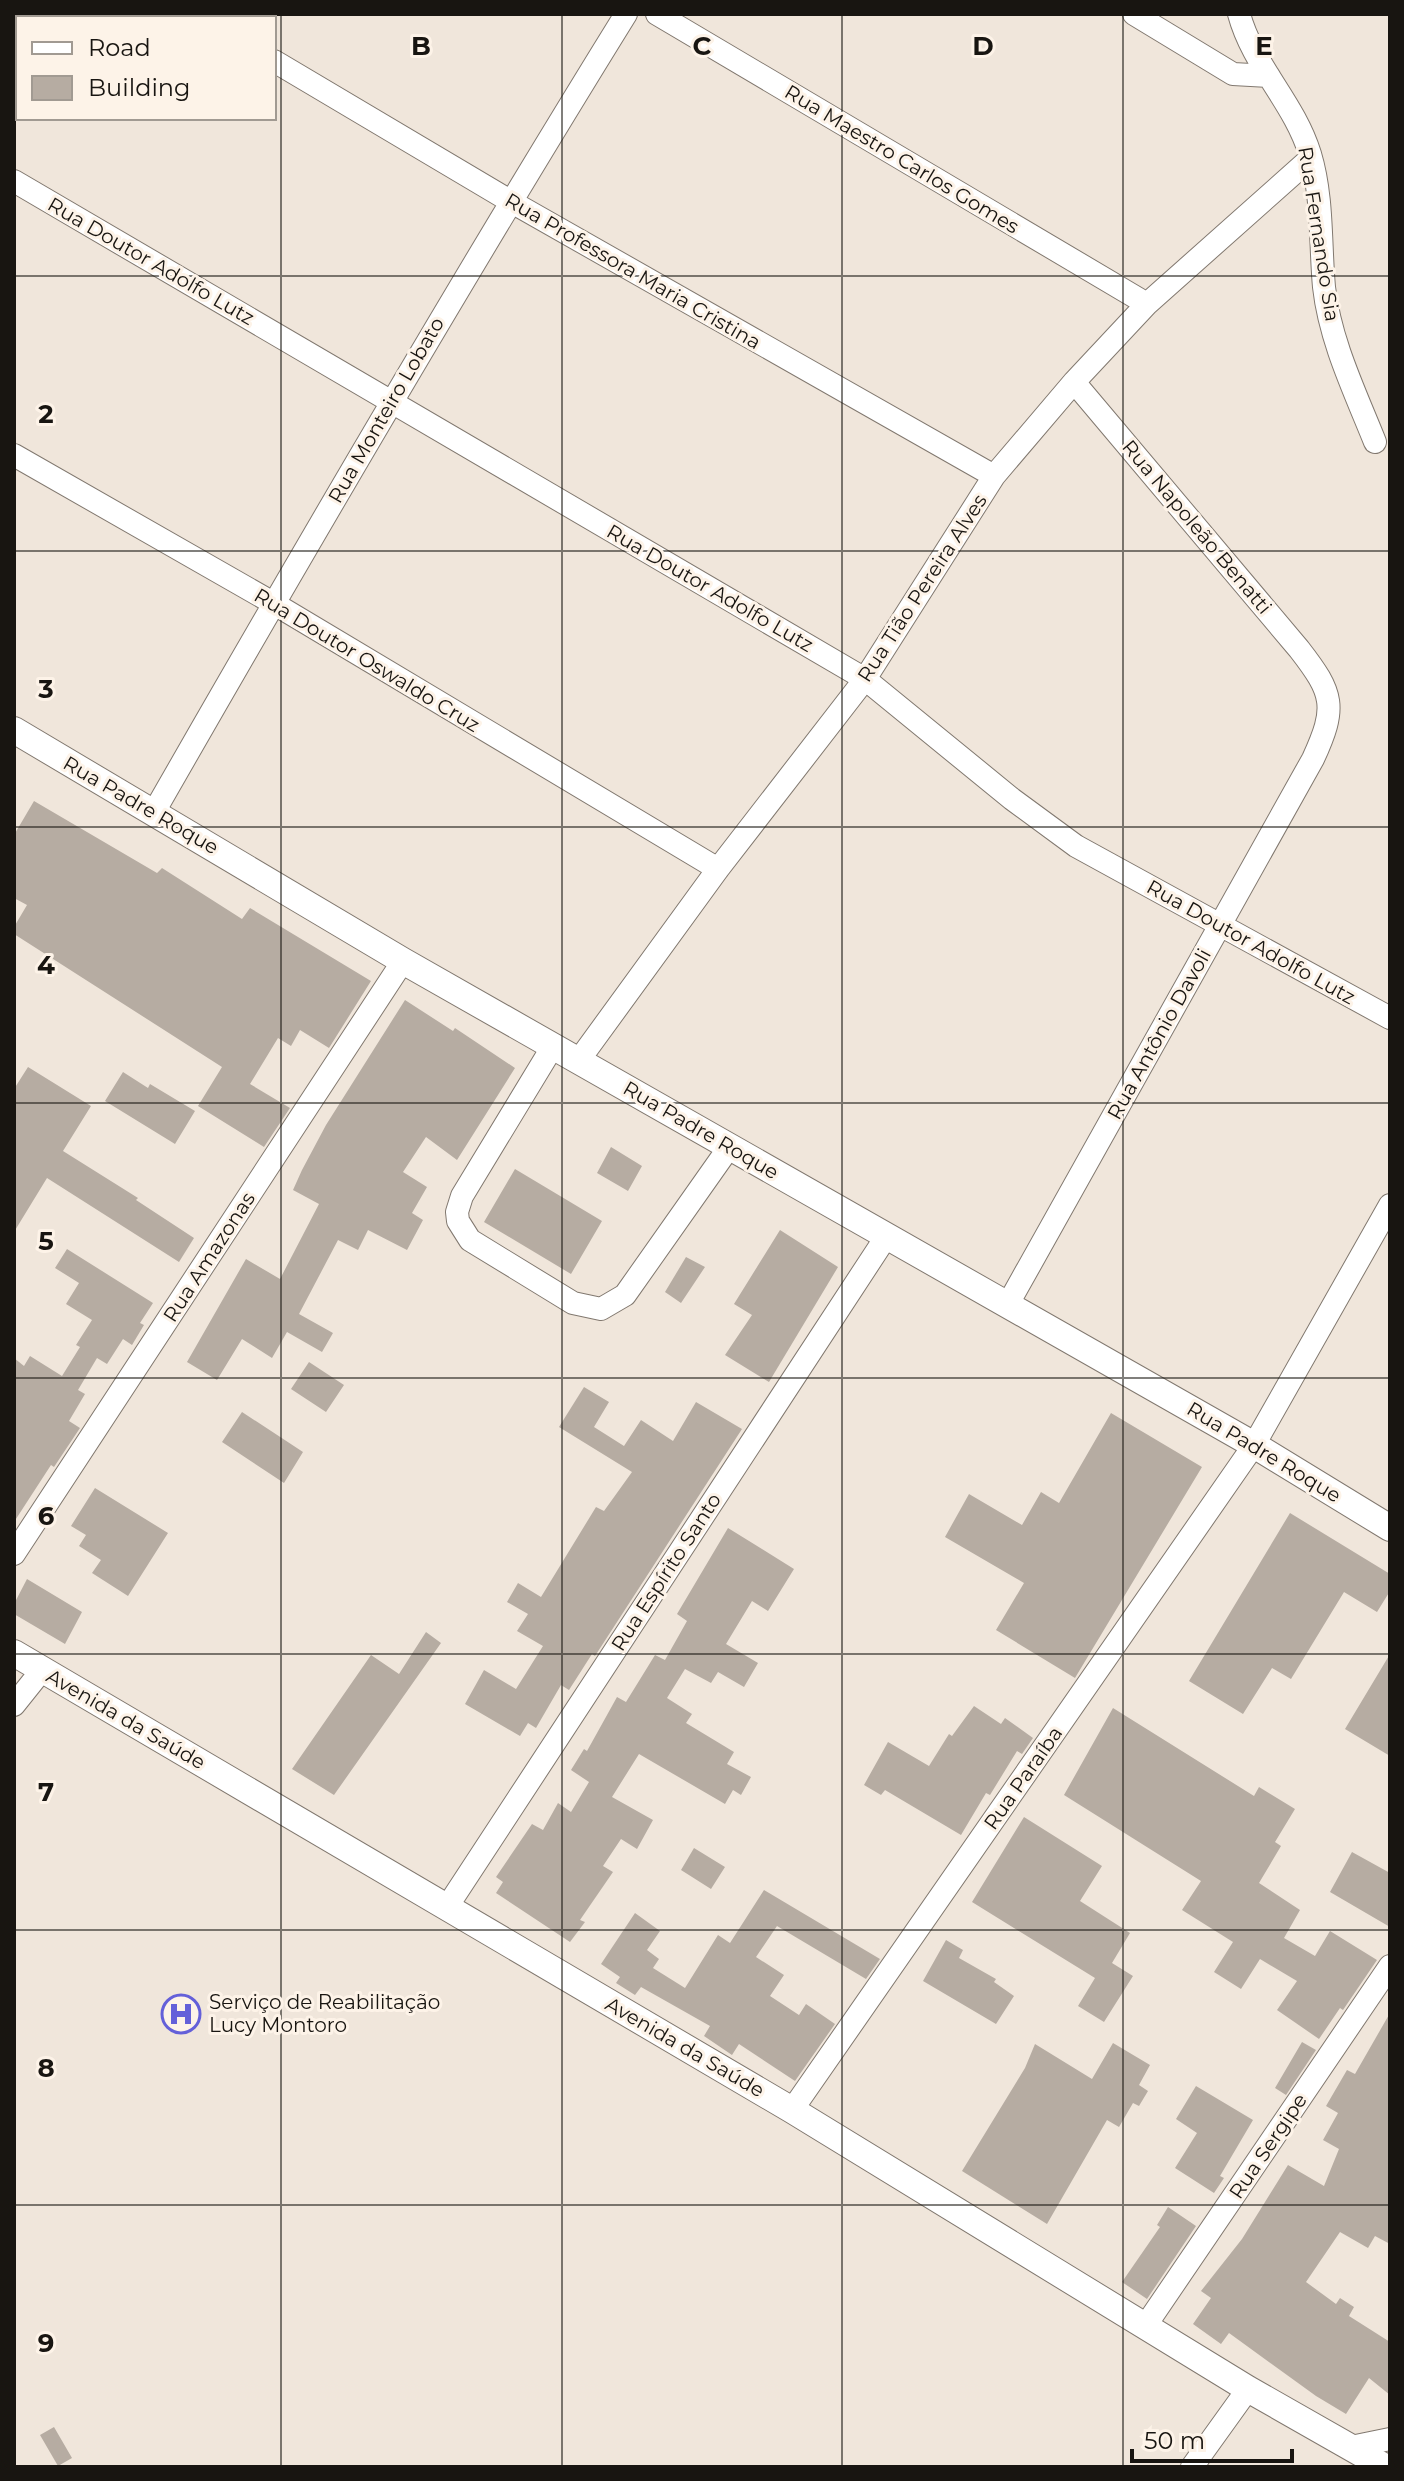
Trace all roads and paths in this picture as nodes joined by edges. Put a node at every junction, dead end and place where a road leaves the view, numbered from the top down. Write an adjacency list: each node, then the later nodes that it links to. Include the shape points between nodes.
1 (626, 14): 9 (street, Rua Monteiro Lobato)
2 (657, 14): 10 (street, Rua Maestro Carlos Gomes)
3 (1134, 14): 6 (street, via 1233,74)
4 (1239, 14): 6 (street, Rua Fernando Sia)
5 (276, 62): 9 (street, Rua Professora Maria Cristina)
6 (1269, 76): 7 (street, Rua Fernando Sia, via 1290,106)
7 (1311, 158): 10 (street, Rua Tião Pereira Alves); 13 (street, Rua Fernando Sia, via 1324,289 1338,350)
8 (14, 181): 12 (street, Rua Doutor Adolfo Lutz)
9 (510, 201): 12 (street, Rua Monteiro Lobato); 15 (street, Rua Professora Maria Cristina)
10 (1147, 304): 11 (street, Rua Tião Pereira Alves)
11 (1074, 382): 15 (street, Rua Tião Pereira Alves); 17 (street, Rua Napoleão Benatti)
12 (391, 401): 16 (street, Rua Monteiro Lobato); 18 (street, Rua Doutor Adolfo Lutz)
13 (1375, 442)
14 (14, 455): 16 (street, Rua Doutor Oswaldo Cruz)
15 (994, 476): 18 (street, Rua Tião Pereira Alves)
16 (273, 603): 20 (street, Rua Monteiro Lobato); 21 (street, Rua Doutor Oswaldo Cruz)
17 (1318, 674): 22 (street, Rua Antônio Davoli, via 1329,696 1326,731)
18 (865, 679): 21 (street, Rua Tião Pereira Alves); 22 (street, Rua Doutor Adolfo Lutz, via 1076,846)
19 (14, 730): 20 (street, Rua Padre Roque)
20 (154, 812): 23 (street, Rua Padre Roque)
21 (718, 869): 26 (street, Rua Tião Pereira Alves)
22 (1220, 925): 24 (street, Rua Doutor Adolfo Lutz); 30 (street, Rua Antônio Davoli)
23 (403, 961): 25 (street, Rua Padre Roque); 33 (street, Rua Amazonas)
24 (1390, 1018)
25 (553, 1046): 26 (street, Rua Padre Roque); 27 (street, via 457,1212 470,1240 573,1303 601,1309 625,1295)
26 (579, 1060): 27 (street, Rua Padre Roque)
27 (730, 1146): 29 (street, Rua Padre Roque)
28 (1390, 1205): 31 (street, Rua Paraíba)
29 (886, 1237): 30 (street, Rua Padre Roque); 37 (street, Rua Espírito Santo)
30 (1008, 1304): 31 (street, Rua Padre Roque)
31 (1254, 1445): 32 (street, Rua Padre Roque); 39 (street, Rua Paraíba)
32 (1390, 1528)
33 (14, 1554)
34 (14, 1653): 35 (street, Avenida da Saúde)
35 (42, 1670): 36 (street); 37 (street, Avenida da Saúde)
36 (14, 1705)
37 (447, 1907): 39 (street, Avenida da Saúde)
38 (1390, 1966): 40 (street, Rua Sergipe)
39 (792, 2110): 40 (street, Avenida da Saúde)
40 (1146, 2325): 41 (street, Avenida da Saúde)
41 (1248, 2389): 43 (street, Avenida da Saúde); 44 (street)
42 (1390, 2439): 43 (street)
43 (1351, 2447): 45 (street, Avenida da Saúde)
44 (1192, 2467)
45 (1385, 2467)

